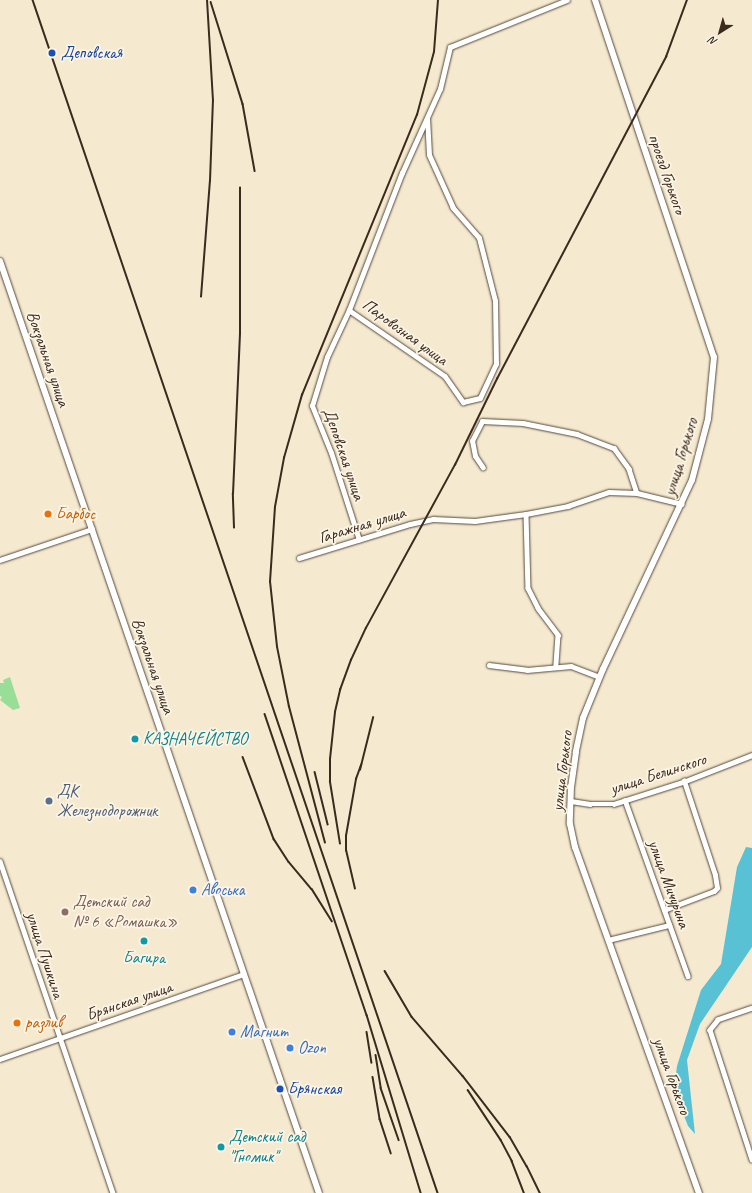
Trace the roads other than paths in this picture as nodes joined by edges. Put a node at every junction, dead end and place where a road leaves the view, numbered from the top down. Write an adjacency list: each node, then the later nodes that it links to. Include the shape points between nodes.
1 (567, 0): 3 (street, Паровозная улица, via 450,47 440,89)
2 (595, 0): 6 (main road, проезд Горького)
3 (426, 119): 5 (street, Паровозная улица, via 402,173); 5 (street, Паровозная улица, via 429,155 453,208 479,238 495,301 496,364 480,398 463,402 445,376)
4 (0, 261): 11 (main road, Вокзальная улица)
5 (349, 310): 12 (street, Деповская улица, via 327,358 312,406 331,454)
6 (714, 357): 9 (main road, улица Горького, via 708,419 692,480)
7 (483, 468): 8 (street, via 475,456 472,441 482,421 523,423 577,434 614,448 629,469)
8 (637, 493): 9 (street); 10 (street, via 609,492 568,506)
9 (682, 504): 17 (main road, улица Горького)
10 (526, 514): 12 (street, Гаражная улица, via 475,521 434,519); 16 (street, via 528,588 538,608 558,635)
11 (92, 529): 14 (street); 26 (main road, Вокзальная улица)
12 (359, 540): 13 (street, Гаражная улица)
13 (299, 558)
14 (0, 560)
15 (489, 665): 16 (street, via 527,670)
16 (556, 666): 17 (street, via 571,666)
17 (600, 678): 21 (main road, улица Горького, via 583,718 576,752)
18 (752, 756): 19 (street, улица Белинского)
19 (684, 781): 20 (street, улица Белинского); 23 (street, via 715,875 716,888)
20 (625, 800): 21 (street, улица Белинского, via 614,804); 23 (street, улица Мичурина)
21 (571, 802): 25 (main road, улица Горького, via 570,824 575,847)
22 (0, 861): 29 (street, улица Пушкина)
23 (664, 910): 24 (street, улица Мичурина)
24 (669, 925): 25 (street); 27 (street, улица Мичурина)
25 (608, 940): 34 (main road, улица Горького)
26 (244, 974): 29 (street, Брянская улица); 33 (main road, Вокзальная улица)
27 (688, 976)
28 (752, 1008): 31 (street, via 718,1020 710,1030)
29 (60, 1038): 30 (street, Брянская улица); 32 (street, улица Пушкина)
30 (0, 1059)
31 (752, 1160)
32 (113, 1193)
33 (319, 1193)
34 (699, 1193)

